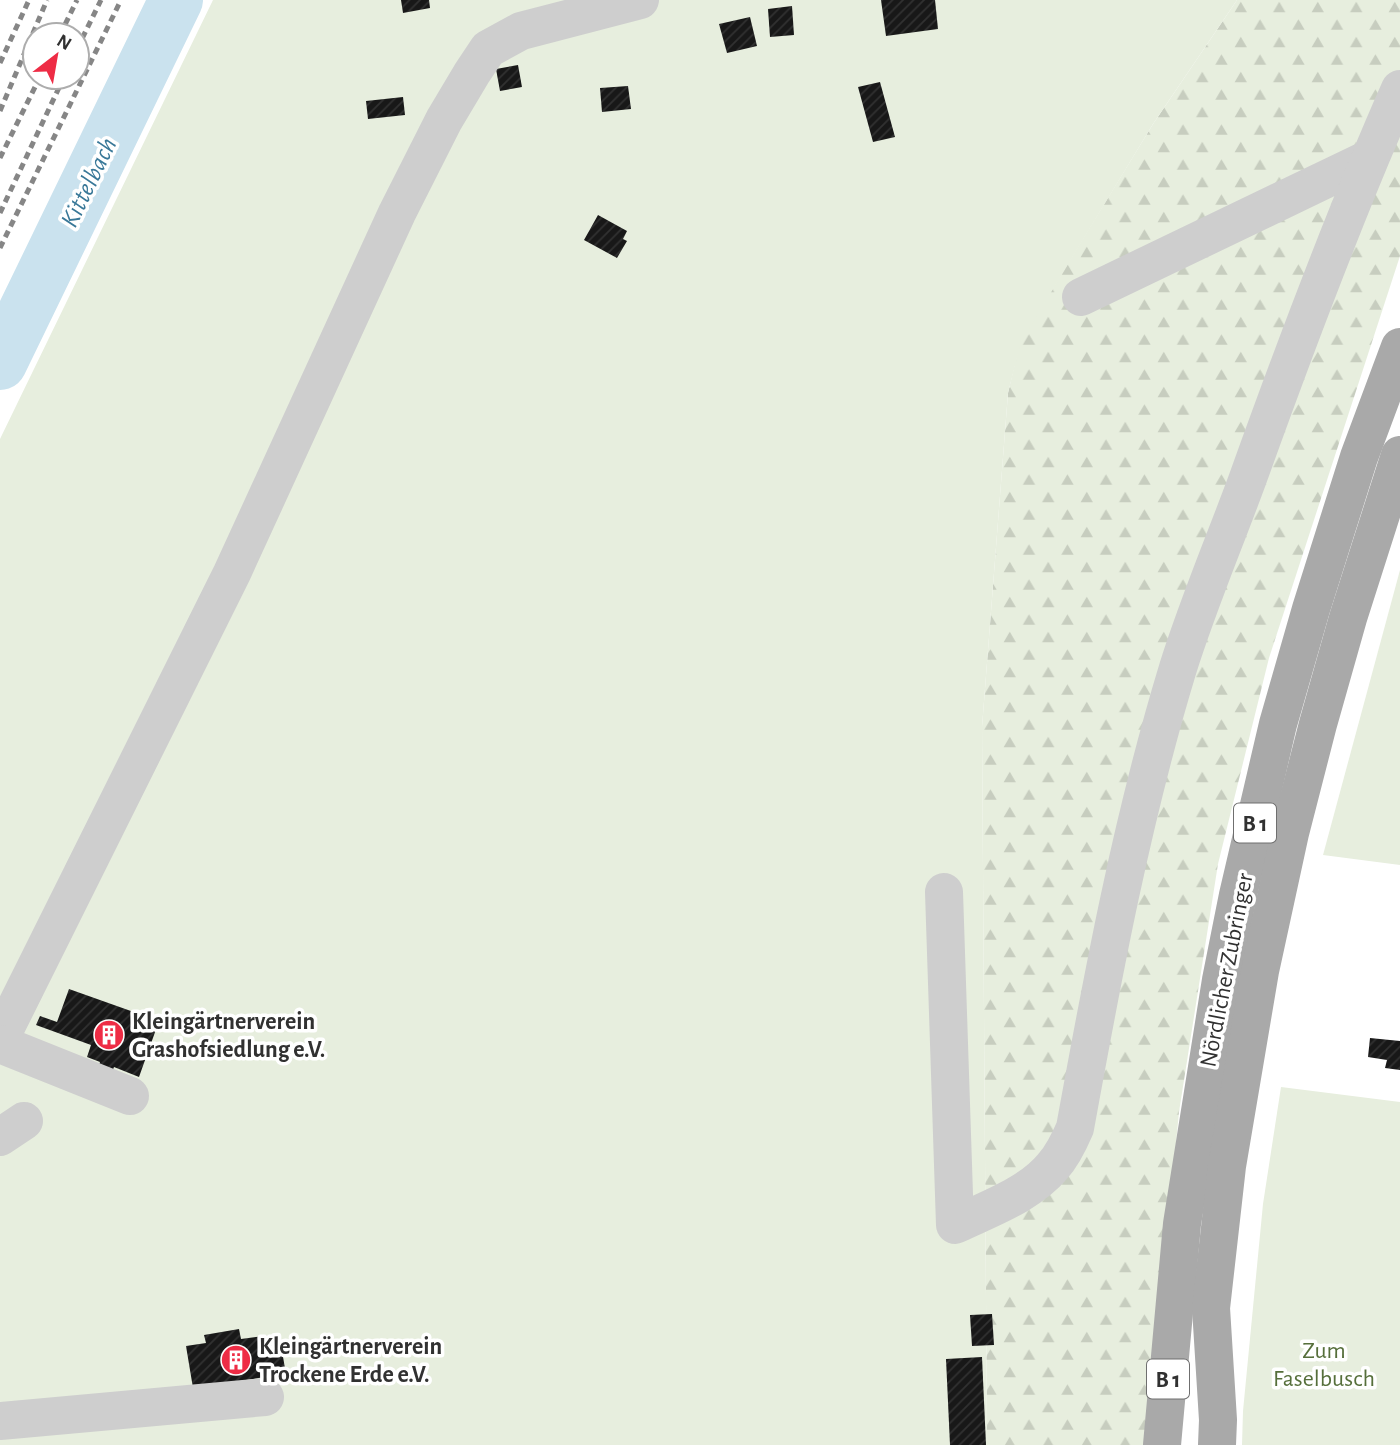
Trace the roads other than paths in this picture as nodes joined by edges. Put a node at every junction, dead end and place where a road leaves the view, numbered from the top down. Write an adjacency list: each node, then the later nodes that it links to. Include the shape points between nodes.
1 (640, 0): 8 (lane, via 521,31 488,49 472,73 397,213 226,585)
2 (1400, 89): 3 (lane)
3 (1370, 158): 4 (lane); 7 (lane, via 1179,667 1114,915 1075,1128 1052,1168 1020,1193 955,1224)
4 (1081, 296)
5 (1400, 347): 13 (main road, Nördlicher Zubringer / B 1, via 1311,609 1278,724 1238,895 1182,1224)
6 (1400, 456): 10 (main road, Nördlicher Zubringer / B 1, via 1348,618 1285,858 1229,1153)
7 (944, 892)
8 (0, 1041): 9 (lane)
9 (130, 1096)
10 (1211, 1308): 14 (main road, B 1); 15 (main road, Nördlicher Zubringer / B 1)
11 (265, 1397): 12 (lane)
12 (0, 1421)
13 (1162, 1445)
14 (1195, 1445)
15 (1217, 1445)

